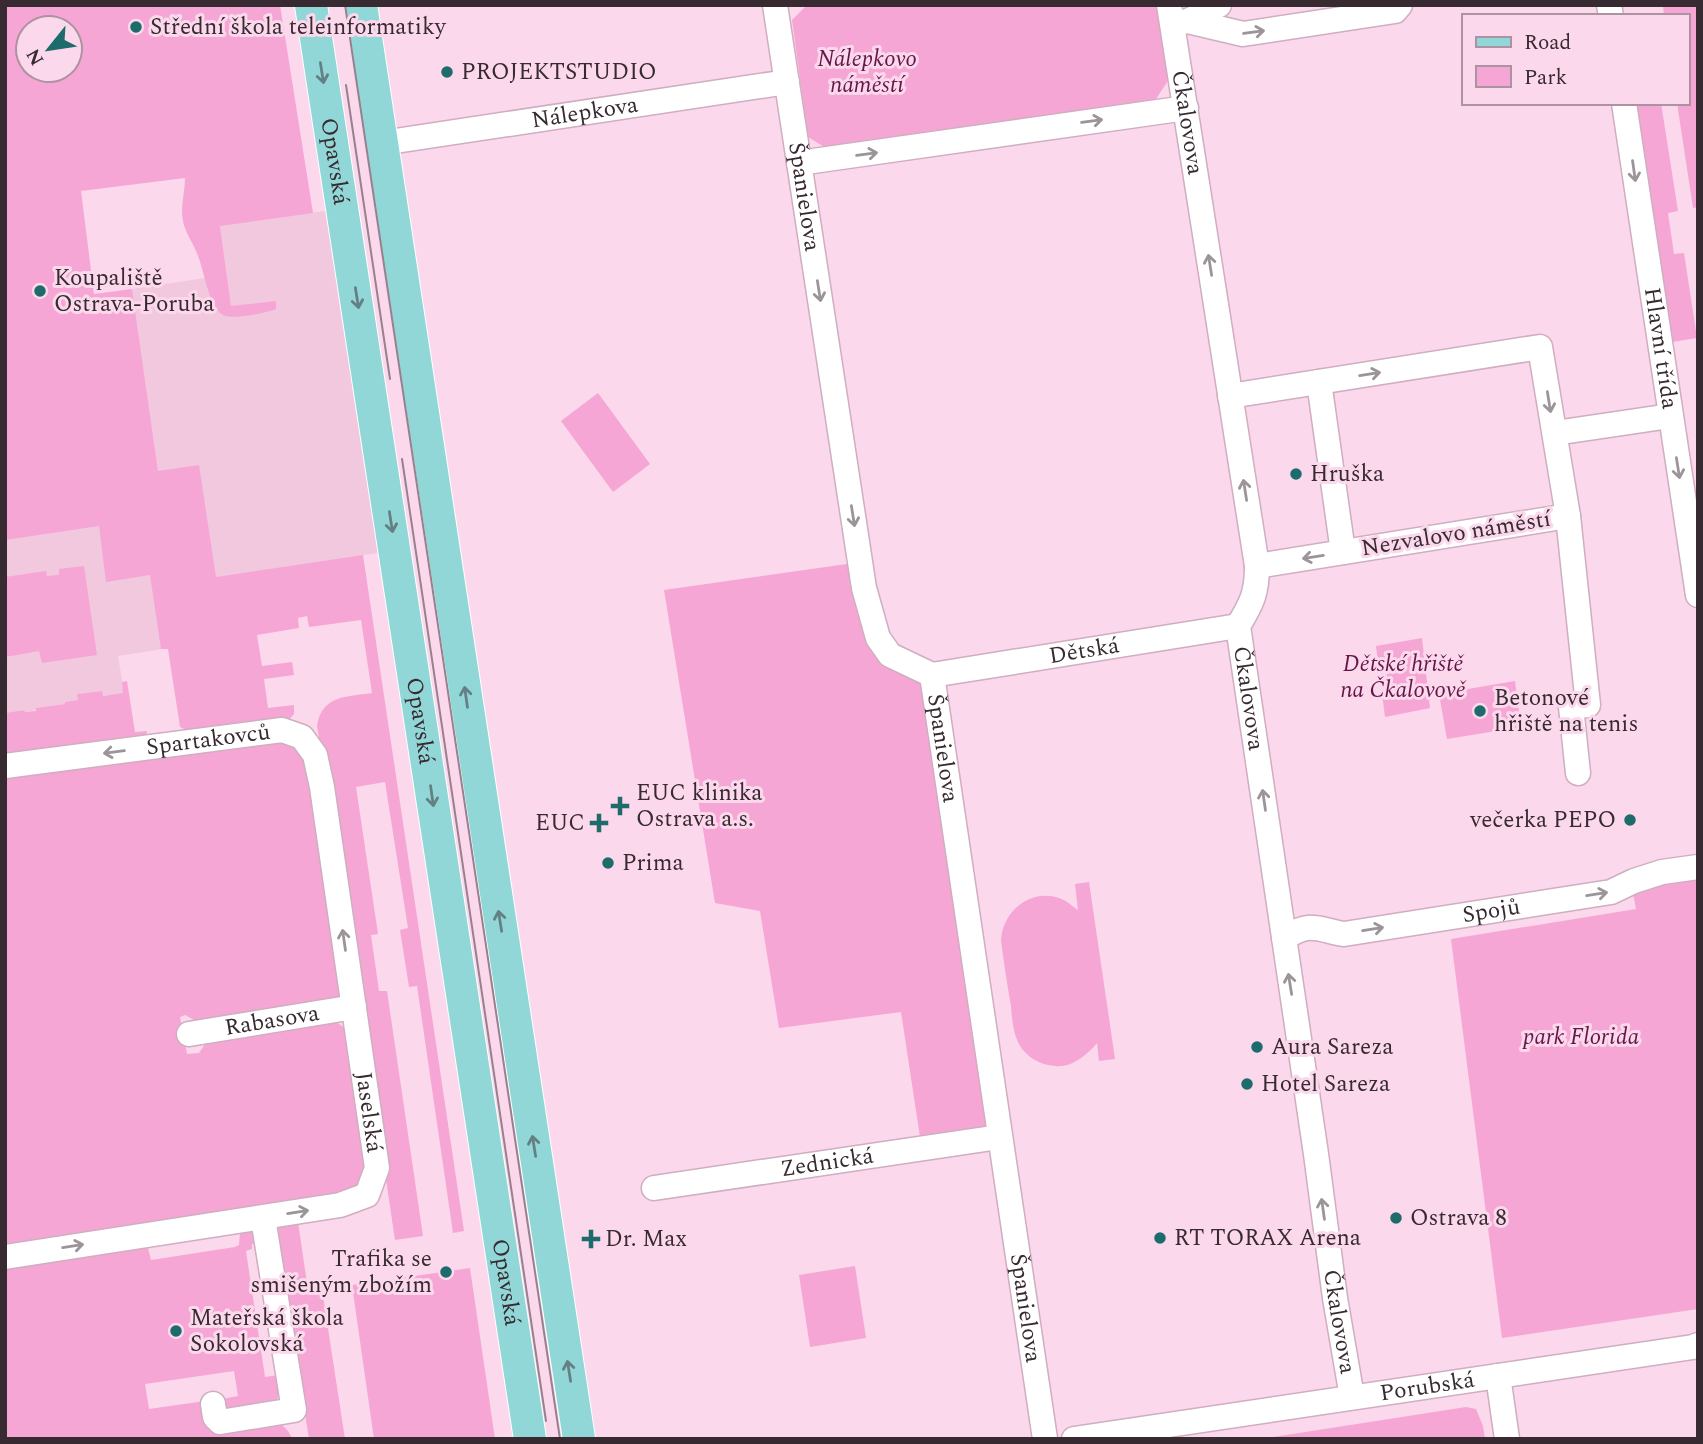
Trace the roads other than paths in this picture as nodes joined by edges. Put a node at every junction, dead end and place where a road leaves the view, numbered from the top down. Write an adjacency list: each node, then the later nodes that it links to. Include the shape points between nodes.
1 (311, 5): 36 (main road, Opavská, one-way to 36)
2 (361, 5): 10 (main road)
3 (775, 5): 7 (street, Španielova)
4 (1219, 5): 6 (street)
5 (1400, 5): 6 (street, one-way to 5, via 1243,34 1395,10)
6 (1177, 17): 9 (street, Čkalovova)
7 (787, 82): 10 (street, Nálepkova); 11 (street, Španielova)
8 (1624, 105): 14 (street, Hlavní třída, one-way to 14)
9 (1186, 108): 11 (street, one-way to 9); 13 (street, Čkalovova, one-way to 9)
10 (382, 143): 37 (main road, one-way to 10)
11 (799, 163): 21 (street, Španielova, one-way to 21, via 864,588 878,638 890,655)
12 (1319, 382): 13 (street, Nezvalovo náměstí); 15 (street, Nezvalovo náměstí, one-way to 15, via 1540,347); 17 (street, Nezvalovo náměstí)
13 (1230, 396): 18 (street, Čkalovova, one-way to 13)
14 (1670, 415): 15 (street); 19 (street, Hlavní třída, one-way to 19)
15 (1555, 433): 16 (street, Nezvalovo náměstí)
16 (1568, 516): 17 (street, Nezvalovo náměstí); 23 (street, via 1588,705 1571,707)
17 (1343, 552): 18 (street, Nezvalovo náměstí, one-way to 18)
18 (1257, 566): 20 (street, Čkalovova, via 1257,587)
19 (1698, 595)
20 (1238, 626): 21 (street, Dětská); 25 (street, Čkalovova, one-way to 20)
21 (932, 675): 28 (street, Španielova)
22 (5, 766): 26 (street, Spartakovců, one-way to 22, via 322,787 315,755 302,737 282,730)
23 (1578, 773)
24 (1698, 867): 25 (street, Spojů, one-way to 24, via 1302,928 1344,934 1611,892 1661,872)
25 (1284, 938): 34 (street, Čkalovova, one-way to 25)
26 (354, 1007): 27 (street, Rabasova); 30 (street, Jaselská, one-way to 26, via 340,1205 367,1195 377,1168)
27 (189, 1034)
28 (999, 1136): 29 (street, Zednická); 38 (street, Španielova)
29 (654, 1188)
30 (263, 1218): 31 (street, Jaselská, one-way to 30); 35 (street, via 294,1410 220,1422)
31 (5, 1257)
32 (1696, 1347): 33 (street, Porubská)
33 (1498, 1376): 34 (street, Porubská); 40 (street)
34 (1352, 1397): 39 (street, Porubská)
35 (213, 1404)
36 (530, 1439)
37 (579, 1439)
38 (1045, 1439)
39 (1074, 1439)
40 (1507, 1439)

